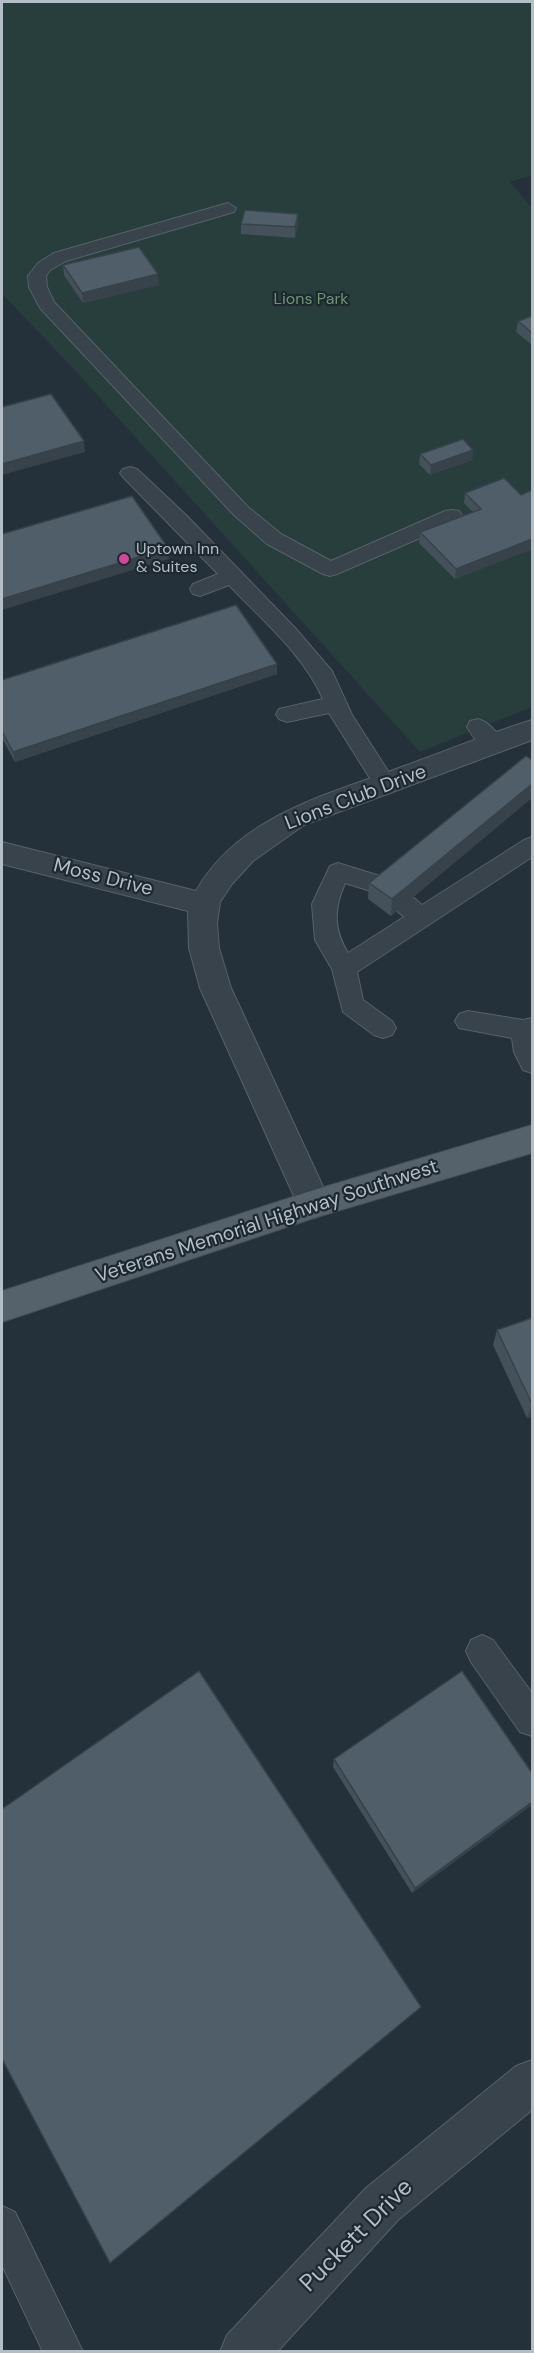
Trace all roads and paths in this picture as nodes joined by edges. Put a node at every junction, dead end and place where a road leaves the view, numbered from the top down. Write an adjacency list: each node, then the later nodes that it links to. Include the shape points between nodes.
1 (228, 208): 3 (lane, via 60,257 36,272 35,282 46,304 241,511 274,539 330,569)
2 (130, 473): 4 (lane)
3 (452, 516)
4 (232, 576): 5 (lane); 6 (lane, via 314,663)
5 (200, 589)
6 (336, 704): 7 (lane); 9 (lane)
7 (287, 714)
8 (532, 730): 9 (street, Lions Club Drive, via 486,736)
9 (386, 785): 12 (street, Lions Club Drive, via 294,818 266,835 241,855)
10 (532, 846): 13 (lane)
11 (2, 853): 12 (street, Moss Drive)
12 (204, 904): 20 (street, via 207,960 227,1017)
13 (421, 918): 14 (lane); 14 (lane, via 385,886 338,872 324,904 327,940)
14 (344, 968): 16 (lane, via 352,1005)
15 (468, 1021): 17 (lane)
16 (383, 1028)
17 (528, 1029): 18 (lane, via 527,1052)
18 (532, 1063)
19 (532, 1139): 20 (main road, Veterans Memorial Highway Southwest)
20 (314, 1204): 21 (main road, Veterans Memorial Highway Southwest)
21 (2, 1308)
22 (482, 1651): 23 (lane)
23 (532, 1720)
24 (532, 2082): 27 (street, Puckett Drive, via 382,2204)
25 (2, 2225): 26 (lane)
26 (64, 2352)
27 (244, 2352)

